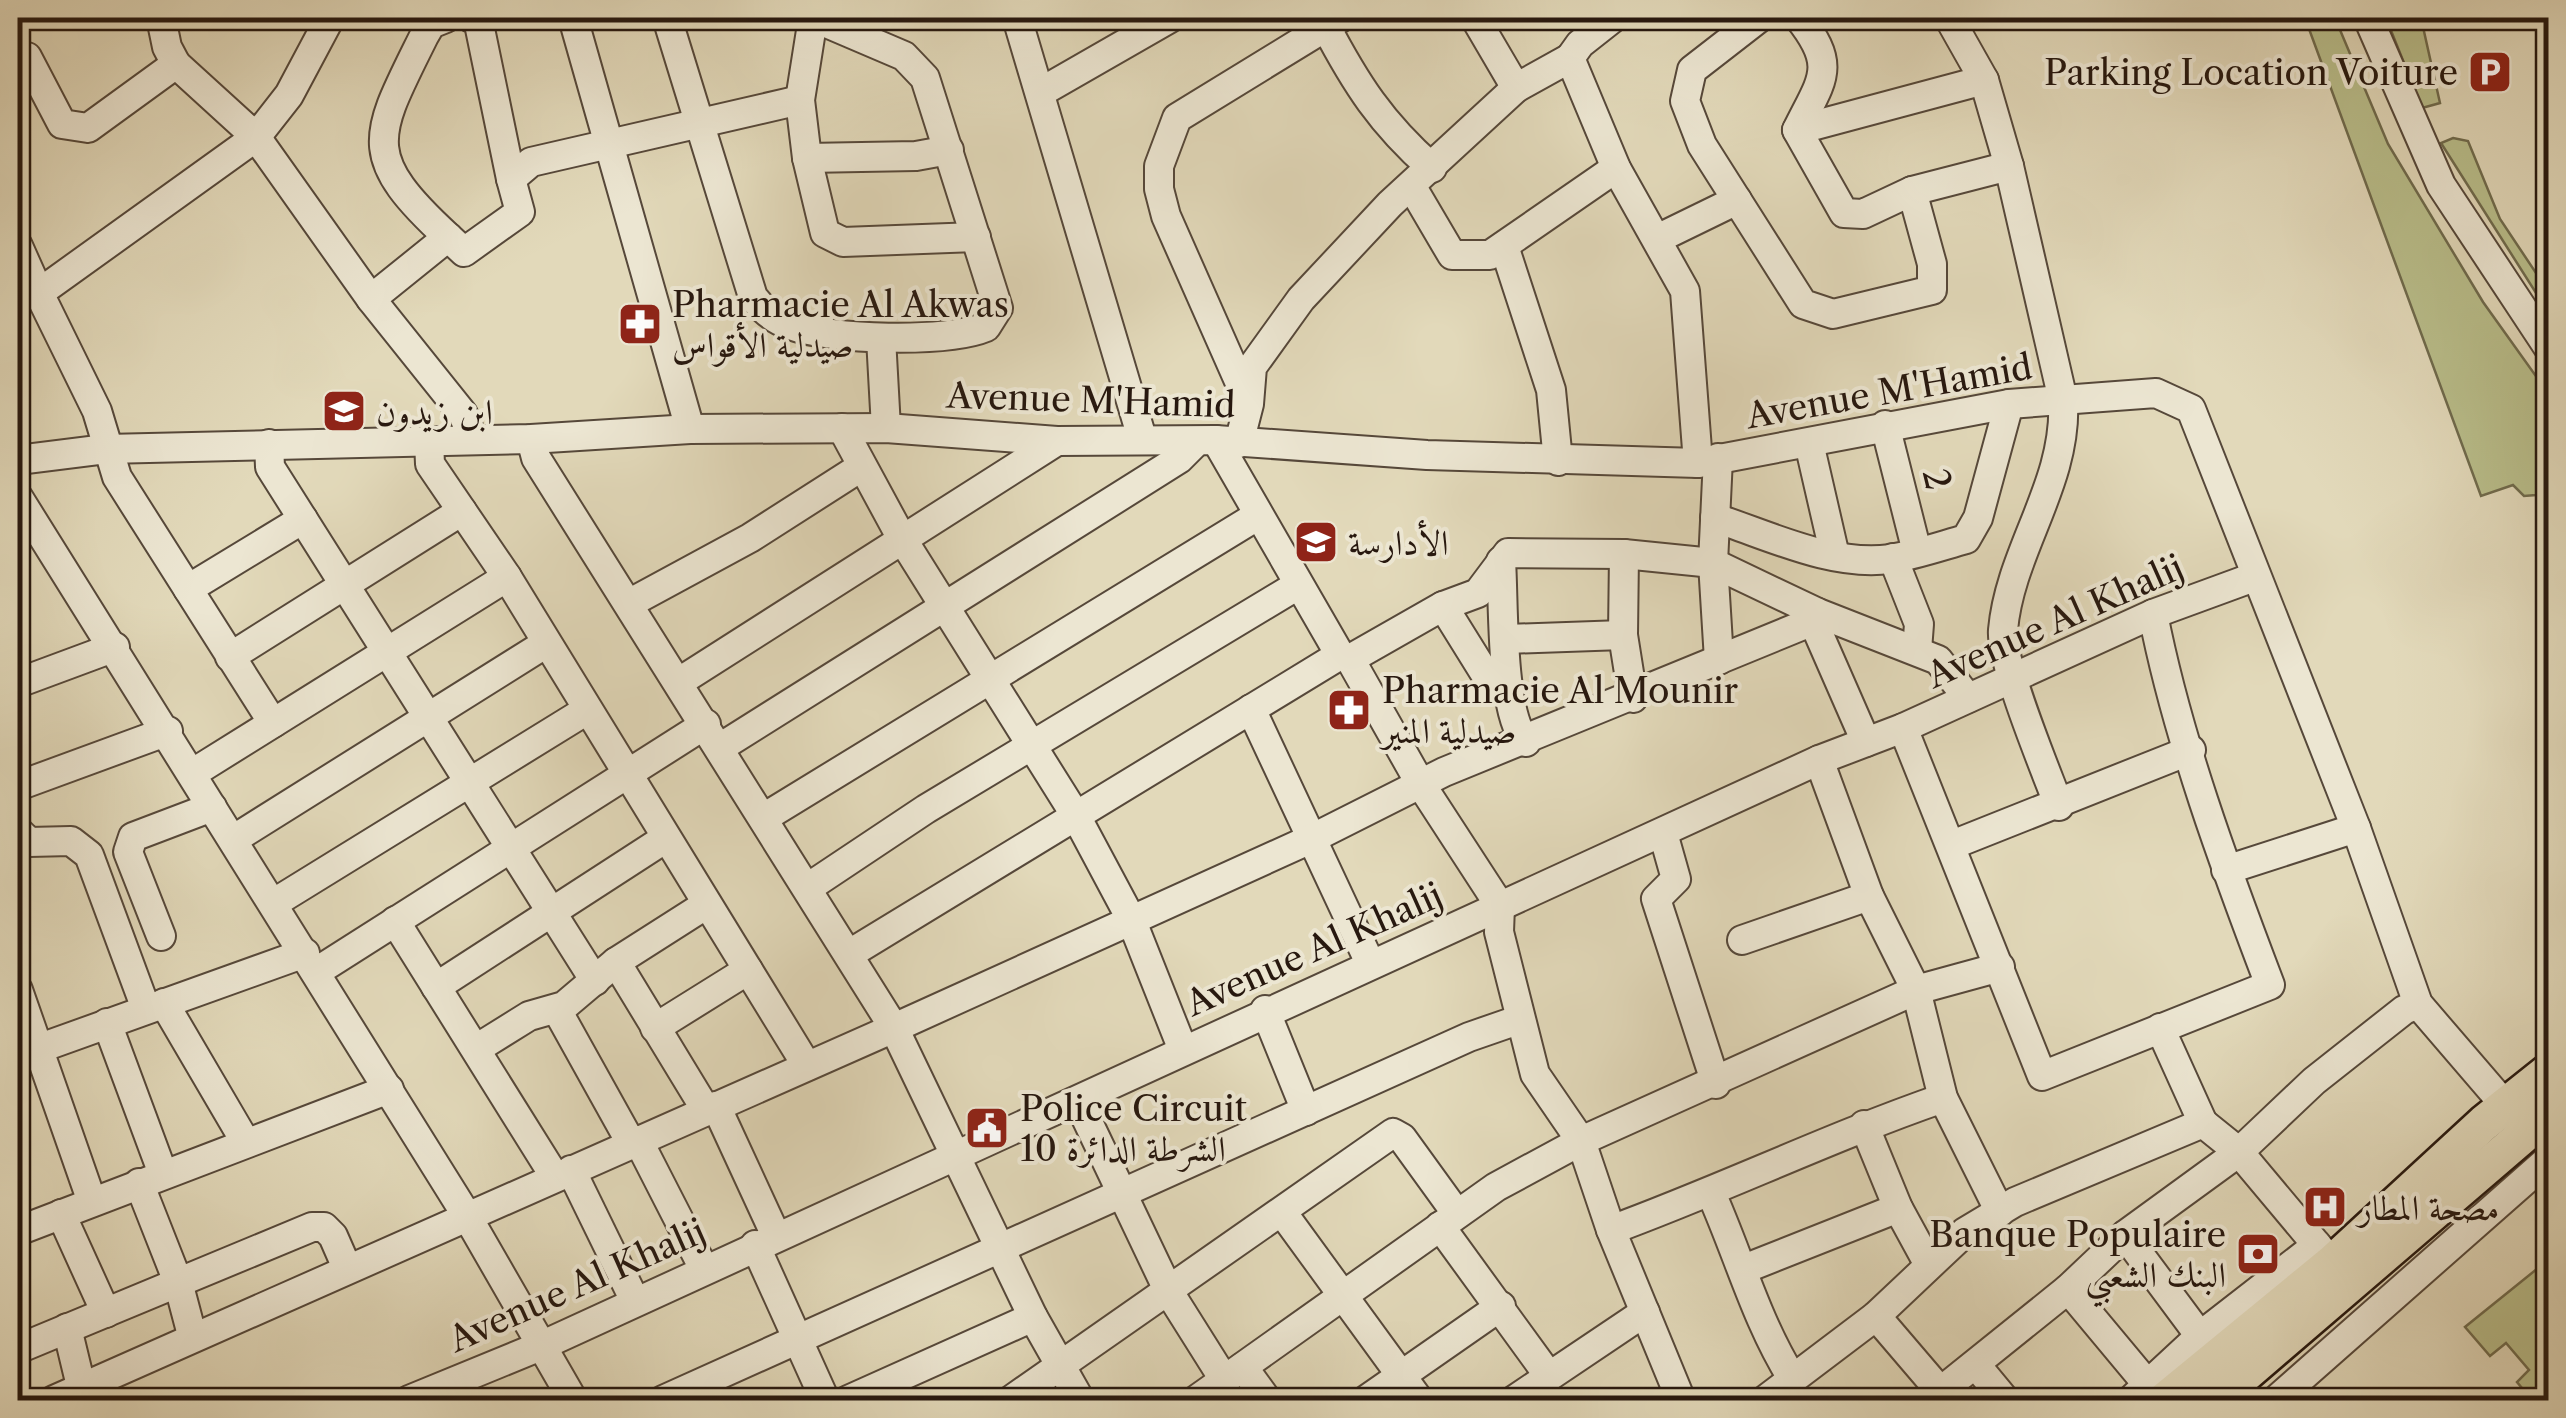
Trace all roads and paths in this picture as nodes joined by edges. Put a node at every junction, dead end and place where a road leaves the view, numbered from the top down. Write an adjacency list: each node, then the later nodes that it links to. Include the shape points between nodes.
1 (161, 18): 19 (street)
2 (330, 18): 26 (street, via 289,95)
3 (446, 18): 36 (street, via 431,24 381,134 385,162 406,198)
4 (471, 18): 33 (street, via 478,20)
5 (573, 18): 27 (street)
6 (668, 18): 24 (street)
7 (814, 18): 23 (street); 28 (street, via 911,61 925,78)
8 (1017, 18): 22 (street)
9 (1170, 18): 22 (street)
10 (1476, 18): 21 (street)
11 (1612, 18): 18 (street)
12 (1759, 18): 35 (street, via 1692,70 1685,100 1702,145)
13 (1798, 18): 25 (street, via 1820,44 1824,73)
14 (1949, 18): 20 (street)
15 (2368, 18): 44 (street, via 2442,185)
16 (1332, 22): 32 (street, via 1361,94); 46 (street, via 1176,118 1160,166 1166,216)
17 (21, 51): 19 (street, via 62,124 88,128)
18 (1570, 58): 21 (street); 31 (street)
19 (176, 64): 26 (street)
20 (1984, 80): 25 (street); 30 (street)
21 (1516, 88): 32 (street)
22 (1040, 92): 52 (street)
23 (800, 100): 24 (street); 29 (street)
24 (696, 121): 27 (street); 43 (street, via 762,308 801,329)
25 (1796, 130): 34 (street, via 1844,213 1863,214)
26 (256, 136): 41 (street); 42 (street)
27 (607, 147): 33 (street, via 531,162); 51 (street)
28 (949, 150): 29 (street); 37 (street)
29 (807, 158): 37 (street, via 821,226 836,241)
30 (2009, 166): 34 (street); 45 (street)
31 (1616, 168): 38 (street); 40 (street)
32 (1422, 177): 40 (street, via 1452,255 1490,255); 46 (street, via 1300,298 1252,367)
33 (510, 179): 36 (street, via 520,212 464,252)
34 (1912, 191): 35 (street, via 1932,264 1932,290 1833,314 1803,304)
35 (1737, 200): 38 (street)
36 (448, 238): 42 (street)
37 (976, 238): 43 (street, via 998,308 992,322 979,330)
38 (1657, 239): 63 (street, via 1686,291)
39 (18, 246): 41 (street)
40 (1504, 246): 62 (street, via 1551,390)
41 (28, 289): 60 (street, via 97,411)
42 (372, 299): 54 (street, via 462,414)
43 (881, 338): 50 (street)
44 (2548, 347)
45 (2063, 400): 47 (street, Avenue M'Hamid); 77 (street, Avenue M'Hamid, via 2156,393 2191,409); 97 (street, via 2064,438 2005,618 2004,648)
46 (1249, 404): 57 (street)
47 (2009, 404): 48 (street, Avenue M'Hamid); 72 (street, via 1978,518 1966,539)
48 (1885, 425): 58 (street, Avenue M'Hamid); 72 (street, 2)
49 (842, 428): 50 (street, Avenue M'Hamid); 51 (street, Avenue M'Hamid); 64 (street)
50 (886, 428): 56 (street, Avenue M'Hamid)
51 (690, 430): 53 (street, Avenue M'Hamid)
52 (1142, 438): 56 (street, Avenue M'Hamid); 57 (street, Avenue M'Hamid)
53 (532, 439): 54 (street, Avenue M'Hamid); 81 (street, via 536,458)
54 (473, 440): 55 (street, Avenue M'Hamid)
55 (429, 441): 59 (street, Avenue M'Hamid); 66 (street, via 430,464)
56 (1057, 441): 70 (street)
57 (1218, 441): 62 (street, Avenue M'Hamid); 67 (street); 82 (street)
58 (1809, 443): 63 (street, Avenue M'Hamid); 73 (street)
59 (270, 444): 60 (street, Avenue M'Hamid); 68 (street, via 270,468)
60 (106, 449): 61 (street, Avenue M'Hamid); 80 (street)
61 (18, 460)
62 (1558, 461): 63 (street, Avenue M'Hamid)
63 (1708, 461): 69 (street)
64 (861, 467): 70 (street); 81 (street)
65 (19, 502): 89 (street)
66 (462, 510): 76 (street); 78 (street)
67 (1257, 516): 79 (street); 96 (street)
68 (303, 518): 78 (street); 80 (street)
69 (1715, 518): 73 (street); 75 (street)
70 (901, 537): 82 (street); 98 (street)
71 (1624, 554): 74 (street, via 1520,552); 75 (street); 86 (street)
72 (1905, 555): 73 (street); 90 (street, 2, via 1920,624)
73 (1835, 556)
74 (1501, 561): 83 (street, via 1478,593); 87 (street)
75 (1713, 563): 85 (street); 94 (street)
76 (507, 577): 88 (street); 91 (street)
77 (2254, 577): 84 (street, Avenue Al Khalij); 123 (street)
78 (346, 583): 91 (street); 93 (street)
79 (1298, 586): 92 (street); 111 (street)
80 (188, 589): 93 (street)
81 (630, 603): 98 (street)
82 (945, 606): 96 (street); 108 (street)
83 (1443, 606): 92 (street); 95 (street)
84 (2153, 614): 97 (street, Avenue Al Khalij); 112 (street)
85 (1816, 617): 90 (street); 94 (street); 110 (street)
86 (1623, 635): 87 (street); 100 (street)
87 (1507, 639): 95 (street)
88 (545, 644): 103 (street); 104 (street)
89 (115, 647): 99 (street); 107 (street)
90 (1918, 650): 101 (street, via 1948,668)
91 (390, 652): 104 (street); 105 (street)
92 (1345, 657): 102 (street); 117 (street)
93 (230, 658): 105 (street)
94 (1719, 660): 100 (street)
95 (1499, 676): 109 (street)
96 (992, 678): 111 (street); 122 (street)
97 (2015, 678): 101 (street, Avenue Al Khalij); 119 (street)
98 (679, 682): 108 (street)
99 (18, 684)
100 (1633, 698): 109 (street)
101 (1968, 698): 106 (street, Avenue Al Khalij)
102 (1251, 708): 121 (street); 127 (street)
103 (587, 710): 115 (street); 116 (street)
104 (431, 716): 116 (street); 128 (street)
105 (272, 723): 114 (street)
106 (1903, 728): 110 (street, Avenue Al Khalij); 129 (street)
107 (168, 731): 114 (street); 118 (street)
108 (714, 736): 115 (street); 122 (street)
109 (1522, 736): 117 (street)
110 (1866, 742): 113 (street, Avenue Al Khalij)
111 (1033, 744): 121 (street); 132 (street)
112 (2191, 750): 119 (street); 131 (street)
113 (1819, 760): 125 (street, Avenue Al Khalij); 133 (street)
114 (193, 772): 120 (street)
115 (627, 774): 126 (street); 130 (street)
116 (471, 783): 130 (street); 134 (street)
117 (1420, 783): 127 (street); 136 (street)
118 (18, 786)
119 (2059, 806): 129 (street)
120 (212, 807): 128 (street); 140 (street, via 133,836 128,852)
121 (1076, 816): 138 (street); 142 (street)
122 (765, 817): 132 (street)
123 (2356, 828): 131 (street); 152 (street)
124 (18, 831): 153 (street, via 29,842 71,842 89,855)
125 (1663, 833): 136 (street, Avenue Al Khalij); 166 (street, via 1676,879 1656,898)
126 (666, 838): 135 (street); 137 (street)
127 (1313, 838): 138 (street); 145 (street)
128 (234, 839): 134 (street)
129 (1952, 846): 146 (street)
130 (510, 847): 137 (street); 139 (street)
131 (2226, 870): 160 (street, via 2270,985)
132 (809, 887): 142 (street)
133 (1868, 896): 141 (street); 151 (street)
134 (274, 904): 143 (street)
135 (707, 904): 144 (street); 147 (street)
136 (1500, 906): 145 (street, Avenue Al Khalij); 156 (street, via 1499,932)
137 (551, 912): 148 (street); 149 (street)
138 (1131, 919): 159 (street); 162 (street)
139 (395, 921): 143 (street); 149 (street)
140 (161, 936)
141 (1742, 940)
142 (851, 953): 159 (street)
143 (310, 962): 153 (street); 167 (street)
144 (616, 962): 148 (street); 158 (street)
145 (1370, 963): 155 (street, Avenue Al Khalij)
146 (2000, 967): 151 (street); 160 (street, via 2042,1076)
147 (748, 970): 158 (street); 164 (street)
148 (595, 981): 154 (street)
149 (436, 986): 161 (street)
150 (18, 990): 163 (street)
151 (1916, 990): 166 (street); 168 (street)
152 (2418, 1004): 172 (street); 178 (street, via 2314,1081)
153 (155, 1006): 157 (street); 177 (street)
154 (556, 1010): 161 (street, via 529,1016); 176 (street)
155 (1265, 1010): 162 (street, Avenue Al Khalij); 171 (street)
156 (1518, 1020): 171 (street); 175 (street, via 1535,1074)
157 (106, 1023): 163 (street); 182 (street)
158 (655, 1028): 170 (street)
159 (894, 1028): 164 (street); 179 (street)
160 (2160, 1028): 173 (street)
161 (476, 1048): 181 (street)
162 (1183, 1050): 169 (street, Avenue Al Khalij)
163 (27, 1052): 185 (street)
164 (807, 1066): 170 (street)
165 (2548, 1072): 172 (main road)
166 (1716, 1084): 175 (street)
167 (389, 1089): 177 (street); 190 (street)
168 (1943, 1098): 174 (street); 188 (street)
169 (1078, 1102): 179 (street, Avenue Al Khalij); 184 (street)
170 (711, 1108): 176 (street); 195 (street)
171 (1306, 1111): 184 (street)
172 (2527, 1117): 197 (main road); 243 (main road)
173 (2202, 1124): 178 (street); 188 (street)
174 (1864, 1126): 183 (street); 186 (street)
175 (1582, 1141): 191 (street); 193 (street)
176 (635, 1142): 181 (street); 200 (street)
177 (246, 1143): 182 (street)
178 (2239, 1152): 194 (street); 197 (street)
179 (959, 1156): 195 (street, Avenue Al Khalij); 196 (street)
180 (2548, 1160): 244 (street)
181 (563, 1173): 190 (street); 206 (street)
182 (151, 1179): 185 (street); 202 (street)
183 (1711, 1193): 193 (street); 201 (street)
184 (1120, 1198): 196 (street); 204 (street)
185 (92, 1202): 189 (street)
186 (1898, 1208): 198 (street); 201 (street)
187 (1282, 1212): 191 (street, via 1397,1134); 204 (street); 205 (street)
188 (2000, 1212): 198 (street)
189 (62, 1214): 192 (street); 209 (street)
190 (467, 1216): 199 (street); 217 (street)
191 (1448, 1220): 205 (street); 207 (street)
192 (19, 1227)
193 (1612, 1230): 208 (street)
194 (2125, 1235): 203 (street); 214 (street)
195 (766, 1240): 200 (street, Avenue Al Khalij); 216 (street)
196 (1001, 1251): 211 (street); 216 (street)
197 (2324, 1254): 214 (street); 225 (main road)
198 (1928, 1263): 210 (street)
199 (347, 1268): 202 (street, via 333,1236 312,1227); 213 (street)
200 (704, 1269): 206 (street, Avenue Al Khalij)
201 (1744, 1269): 223 (street, via 1764,1333)
202 (178, 1282): 209 (street); 213 (street)
203 (2068, 1289): 218 (street); 225 (street)
204 (1169, 1292): 219 (street); 220 (street)
205 (1340, 1294): 220 (street); 221 (street)
206 (634, 1301): 217 (street, Avenue Al Khalij)
207 (1501, 1306): 221 (street); 222 (street)
208 (1645, 1312): 222 (street); 240 (street)
209 (106, 1313): 212 (street)
210 (1876, 1316): 223 (street); 226 (street)
211 (1033, 1317): 219 (street); 227 (street)
212 (67, 1328): 215 (street); 224 (street)
213 (192, 1335): 224 (street)
214 (2200, 1336): 225 (street)
215 (20, 1340)
216 (798, 1340): 231 (street); 232 (street)
217 (543, 1344): 229 (street, Avenue Al Khalij); 230 (street)
218 (1976, 1365): 226 (street); 242 (street)
219 (1060, 1369): 233 (street); 234 (street)
220 (1234, 1374): 235 (street); 236 (street)
221 (1400, 1374): 237 (street); 238 (street)
222 (1549, 1376): 239 (street)
223 (1792, 1378): 241 (street)
224 (81, 1386): 228 (street)
225 (2148, 1395)
226 (1936, 1396)
227 (859, 1398)
228 (54, 1400)
229 (409, 1400)
230 (573, 1400)
231 (663, 1400)
232 (825, 1400)
233 (1011, 1400)
234 (1080, 1400)
235 (1196, 1400)
236 (1267, 1400)
237 (1366, 1400)
238 (1419, 1400)
239 (1514, 1400)
240 (1682, 1400)
241 (1765, 1400)
242 (2005, 1400)
243 (2215, 1400)
244 (2276, 1400)

